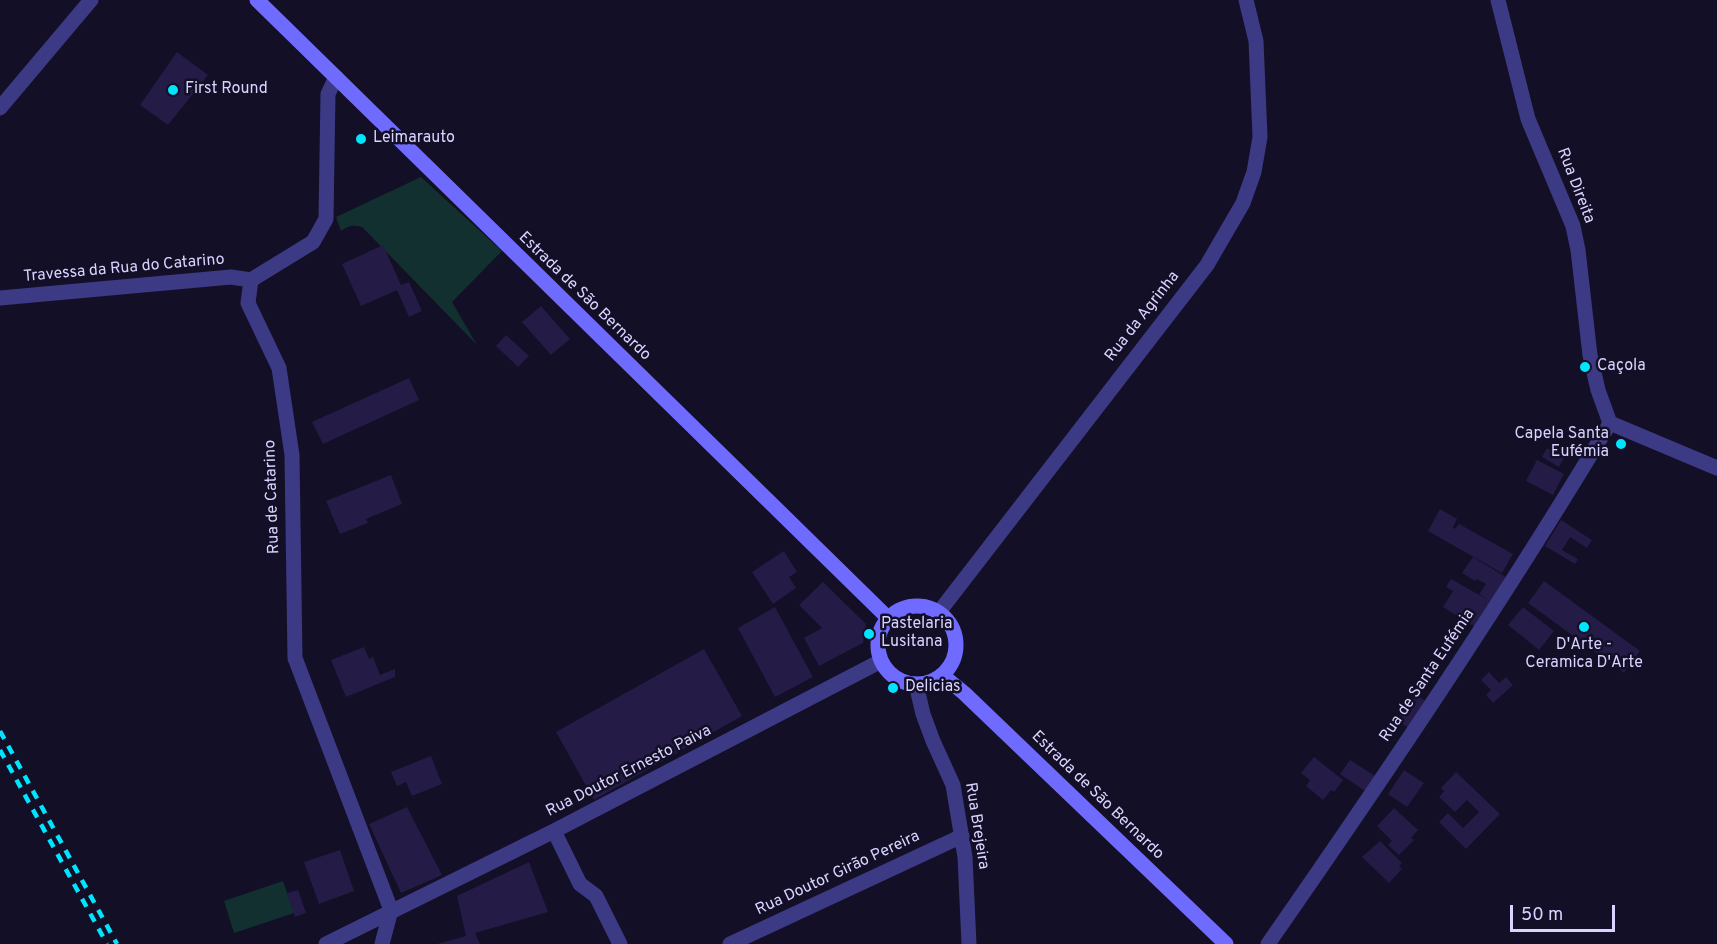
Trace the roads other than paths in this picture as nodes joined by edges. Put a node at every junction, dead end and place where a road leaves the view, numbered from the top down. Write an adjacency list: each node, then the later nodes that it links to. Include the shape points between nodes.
1 (91, 0): 6 (street)
2 (257, 0): 5 (main road, Estrada de São Bernardo)
3 (1246, 0): 11 (street, Rua da Agrinha, via 1256,41 1260,137 1243,203 1207,265)
4 (1498, 0): 9 (street, Rua Direita, via 1528,119 1573,226 1590,355)
5 (336, 76): 7 (street, via 328,94 326,219 313,242); 12 (main road, Estrada de São Bernardo)
6 (0, 108)
7 (251, 280): 8 (street, Travessa da Rua do Catarino, via 231,276); 18 (street, Rua de Catarino, via 248,303 279,368 292,455 295,658)
8 (0, 298)
9 (1610, 423): 10 (street); 25 (street, Rua de Santa Eufémia, via 1548,526)
10 (1717, 468)
11 (939, 612): 12 (main road, via 918,606 897,611); 14 (main road, via 951,626 956,642 955,655)
12 (888, 618): 13 (main road, via 878,639)
13 (881, 661): 15 (main road, via 895,678); 16 (street, Rua Doutor Ernesto Paiva)
14 (942, 675): 15 (main road); 24 (main road, Estrada de São Bernardo)
15 (916, 684): 17 (street, Rua Brejeira, via 923,714 953,785)
16 (554, 831): 18 (street, Rua Doutor Ernesto Paiva); 22 (street, via 580,884 596,896)
17 (962, 836): 19 (street, Rua Doutor Girão Pereira); 23 (street, Rua Brejeira)
18 (391, 910): 20 (street, Rua Doutor Ernesto Paiva); 21 (street)
19 (739, 942)
20 (326, 944)
21 (382, 944)
22 (620, 944)
23 (969, 944)
24 (1226, 944)
25 (1269, 944)

